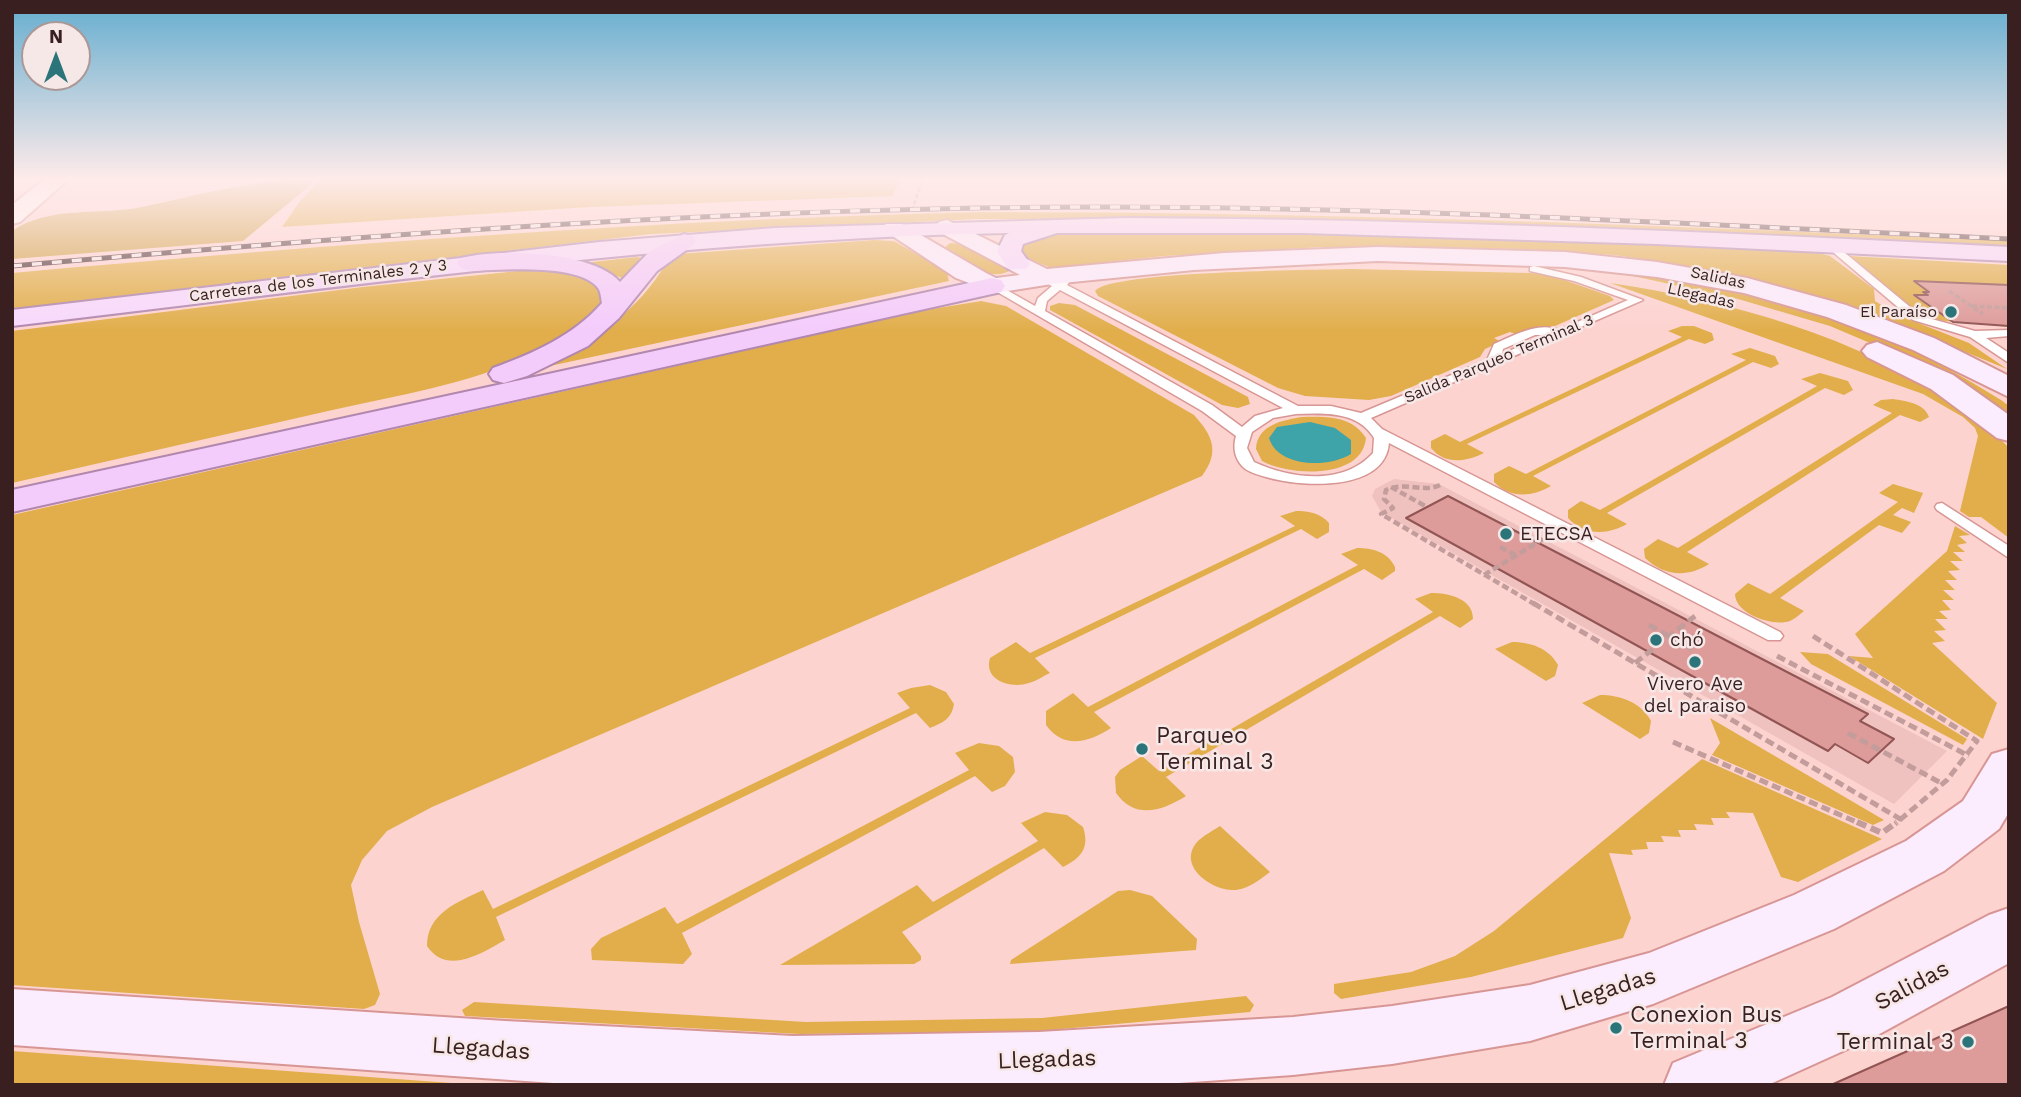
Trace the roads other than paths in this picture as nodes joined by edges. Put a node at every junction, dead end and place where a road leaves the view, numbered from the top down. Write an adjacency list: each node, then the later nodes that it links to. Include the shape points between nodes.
1 (891, 229): 6 (main road, Carretera de los Terminales 2 y 3)
2 (894, 229): 14 (main road)
3 (951, 229): 11 (main road)
4 (1044, 229): 11 (main road, via 1013,240 1009,251)
5 (1446, 229): 7 (main road, Carretera de los Terminales 2 y 3)
6 (684, 241): 10 (main road, Carretera de los Terminales 2 y 3); 15 (highway, via 654,257)
7 (1830, 245): 8 (main road, Carretera de los Terminales 2 y 3); 19 (lane, via 1917,318)
8 (2009, 254)
9 (1365, 255): 12 (main road, Llegadas); 13 (main road, via 1180,263); 21 (main road, Salidas, via 1569,257 1678,270 1806,300 1914,339)
10 (470, 263): 15 (highway, via 529,263 581,270 606,281); 17 (main road, Carretera de los Terminales 2 y 3)
11 (1017, 264): 13 (main road)
12 (1534, 269): 23 (lane, Salida Parqueo Terminal 3, via 1638,300); 25 (main road, Llegadas, via 1647,284 1796,321 1885,354 1942,382)
13 (1060, 279): 14 (main road); 16 (lane, via 1042,300); 22 (lane)
14 (992, 286): 16 (lane); 24 (highway)
15 (616, 304): 24 (highway, via 583,337 550,355)
16 (1039, 312): 27 (lane, via 1207,408)
17 (17, 317)
18 (2009, 333): 19 (lane)
19 (1974, 335): 20 (lane)
20 (2009, 359)
21 (2009, 388)
22 (1296, 410): 23 (lane, via 1336,411); 27 (lane, via 1266,416)
23 (1361, 418): 26 (lane)
24 (369, 420): 28 (highway)
25 (2009, 431)
26 (1378, 432): 27 (lane, via 1381,453 1368,466 1336,478 1309,480 1281,478 1248,465 1240,448); 31 (lane)
27 (1243, 434)
28 (12, 501)
29 (1942, 506): 30 (lane)
30 (2009, 553)
31 (1774, 636)
32 (1989, 761): 34 (main road, Llegadas, via 1981,815 1925,856 1814,912 1653,978 1530,1013 1392,1035 1052,1061 793,1066)
33 (2009, 932): 35 (main road, Salidas, via 1853,1017)
34 (12, 1017)
35 (1696, 1085)

